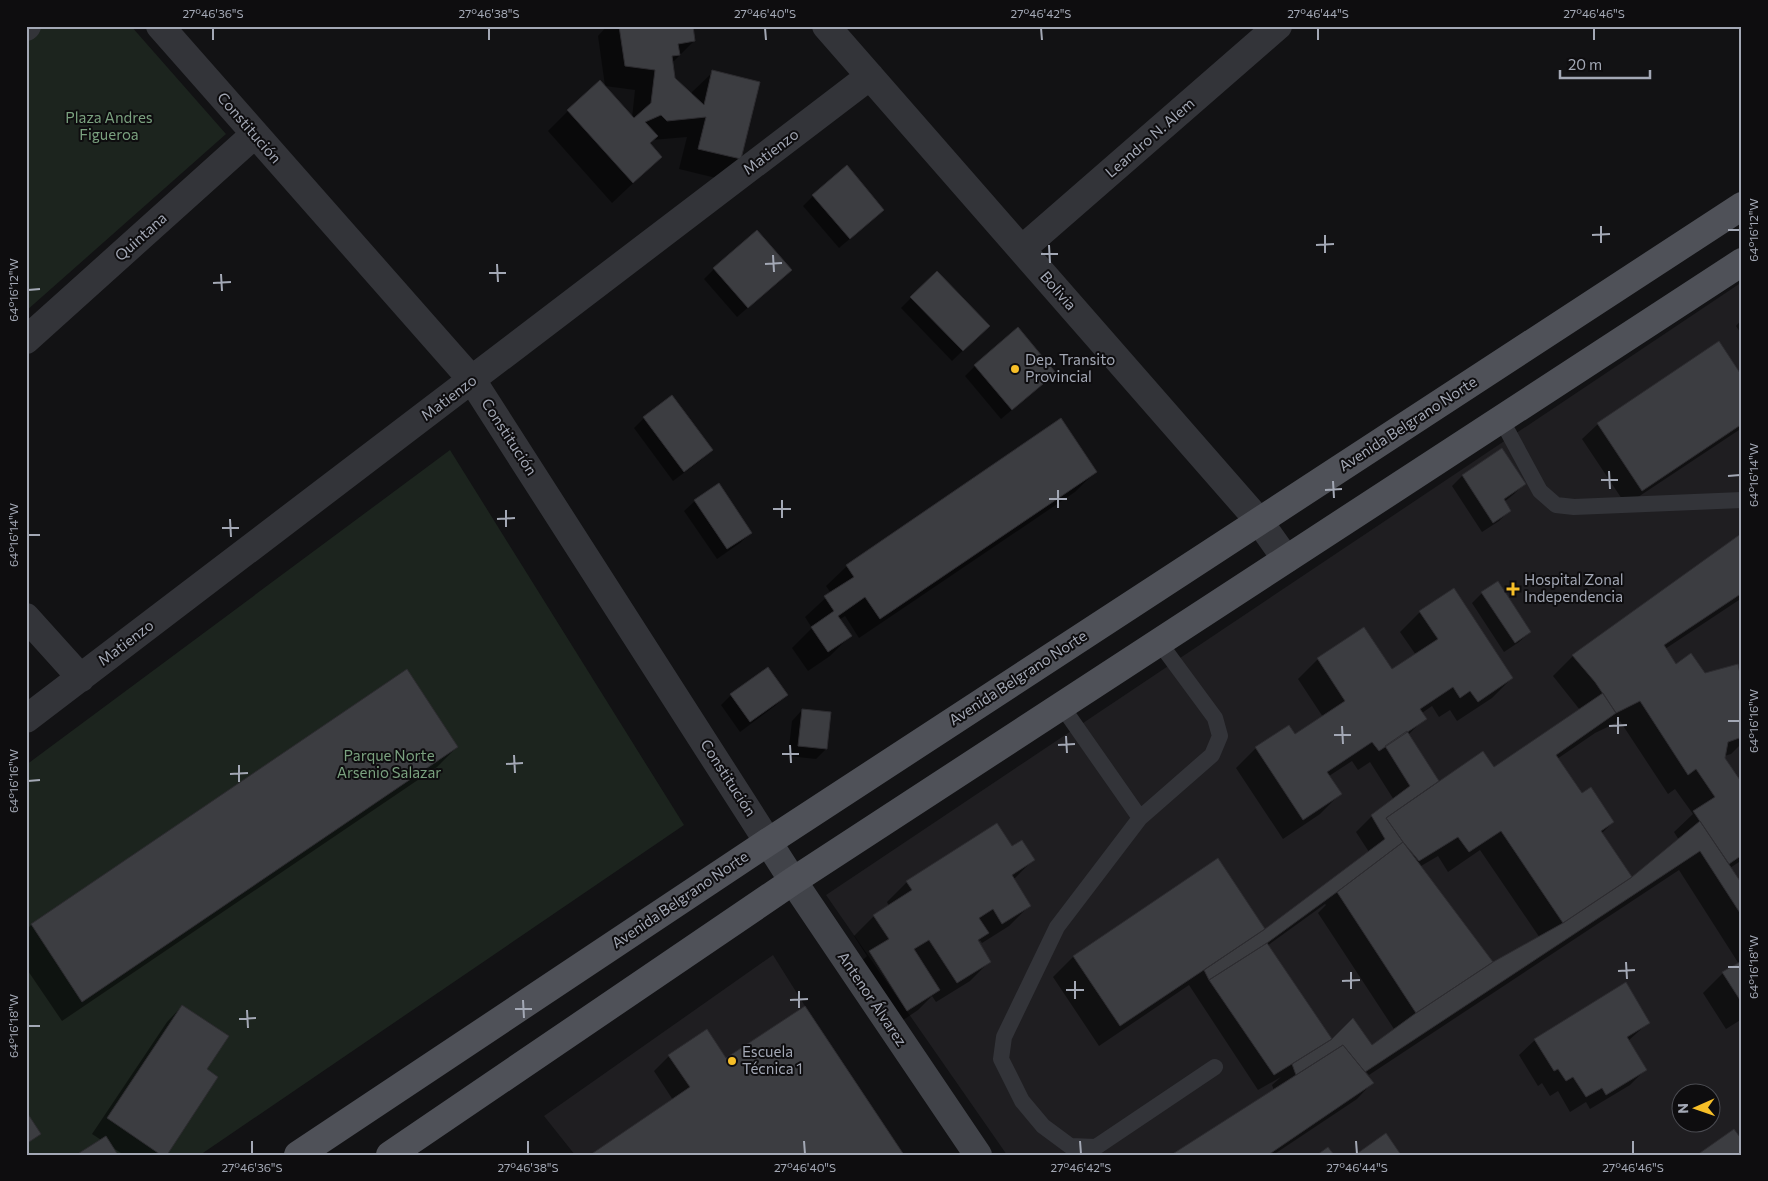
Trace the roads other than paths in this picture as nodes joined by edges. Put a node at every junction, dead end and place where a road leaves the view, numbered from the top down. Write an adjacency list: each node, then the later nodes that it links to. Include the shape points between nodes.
1 (160, 26): 5 (street, Constitución)
2 (826, 26): 4 (street, Bolivia)
3 (1278, 26): 7 (street, Leandro N. Alem)
4 (870, 76): 7 (street, Bolivia); 10 (street, Matienzo)
5 (255, 134): 9 (street, Quintana); 10 (street, Constitución)
6 (1742, 206): 13 (main road, Avenida Belgrano Norte)
7 (1022, 250): 13 (street, Bolivia)
8 (1742, 262): 11 (main road)
9 (26, 340)
10 (472, 380): 17 (street, Matienzo); 21 (street, Constitución)
11 (1501, 419): 12 (lane, via 1540,491 1556,505 1574,508); 14 (main road)
12 (1742, 500)
13 (1259, 521): 14 (street, Bolivia); 21 (main road, Avenida Belgrano Norte)
14 (1286, 559): 16 (main road)
15 (26, 617): 17 (street)
16 (1159, 642): 18 (main road); 20 (lane, via 1215,718 1220,736 1212,755)
17 (81, 678): 19 (street, Matienzo)
18 (1061, 705): 20 (lane); 22 (main road)
19 (26, 719)
20 (1140, 818): 23 (lane, via 1057,927 1004,1037 1001,1059 1022,1101 1043,1126 1070,1146 1096,1147)
21 (768, 842): 22 (main road, Antenor Álvarez); 24 (main road, Avenida Belgrano Norte)
22 (793, 880): 25 (main road); 26 (main road, Antenor Álvarez)
23 (1215, 1067)
24 (298, 1155)
25 (390, 1155)
26 (978, 1155)

